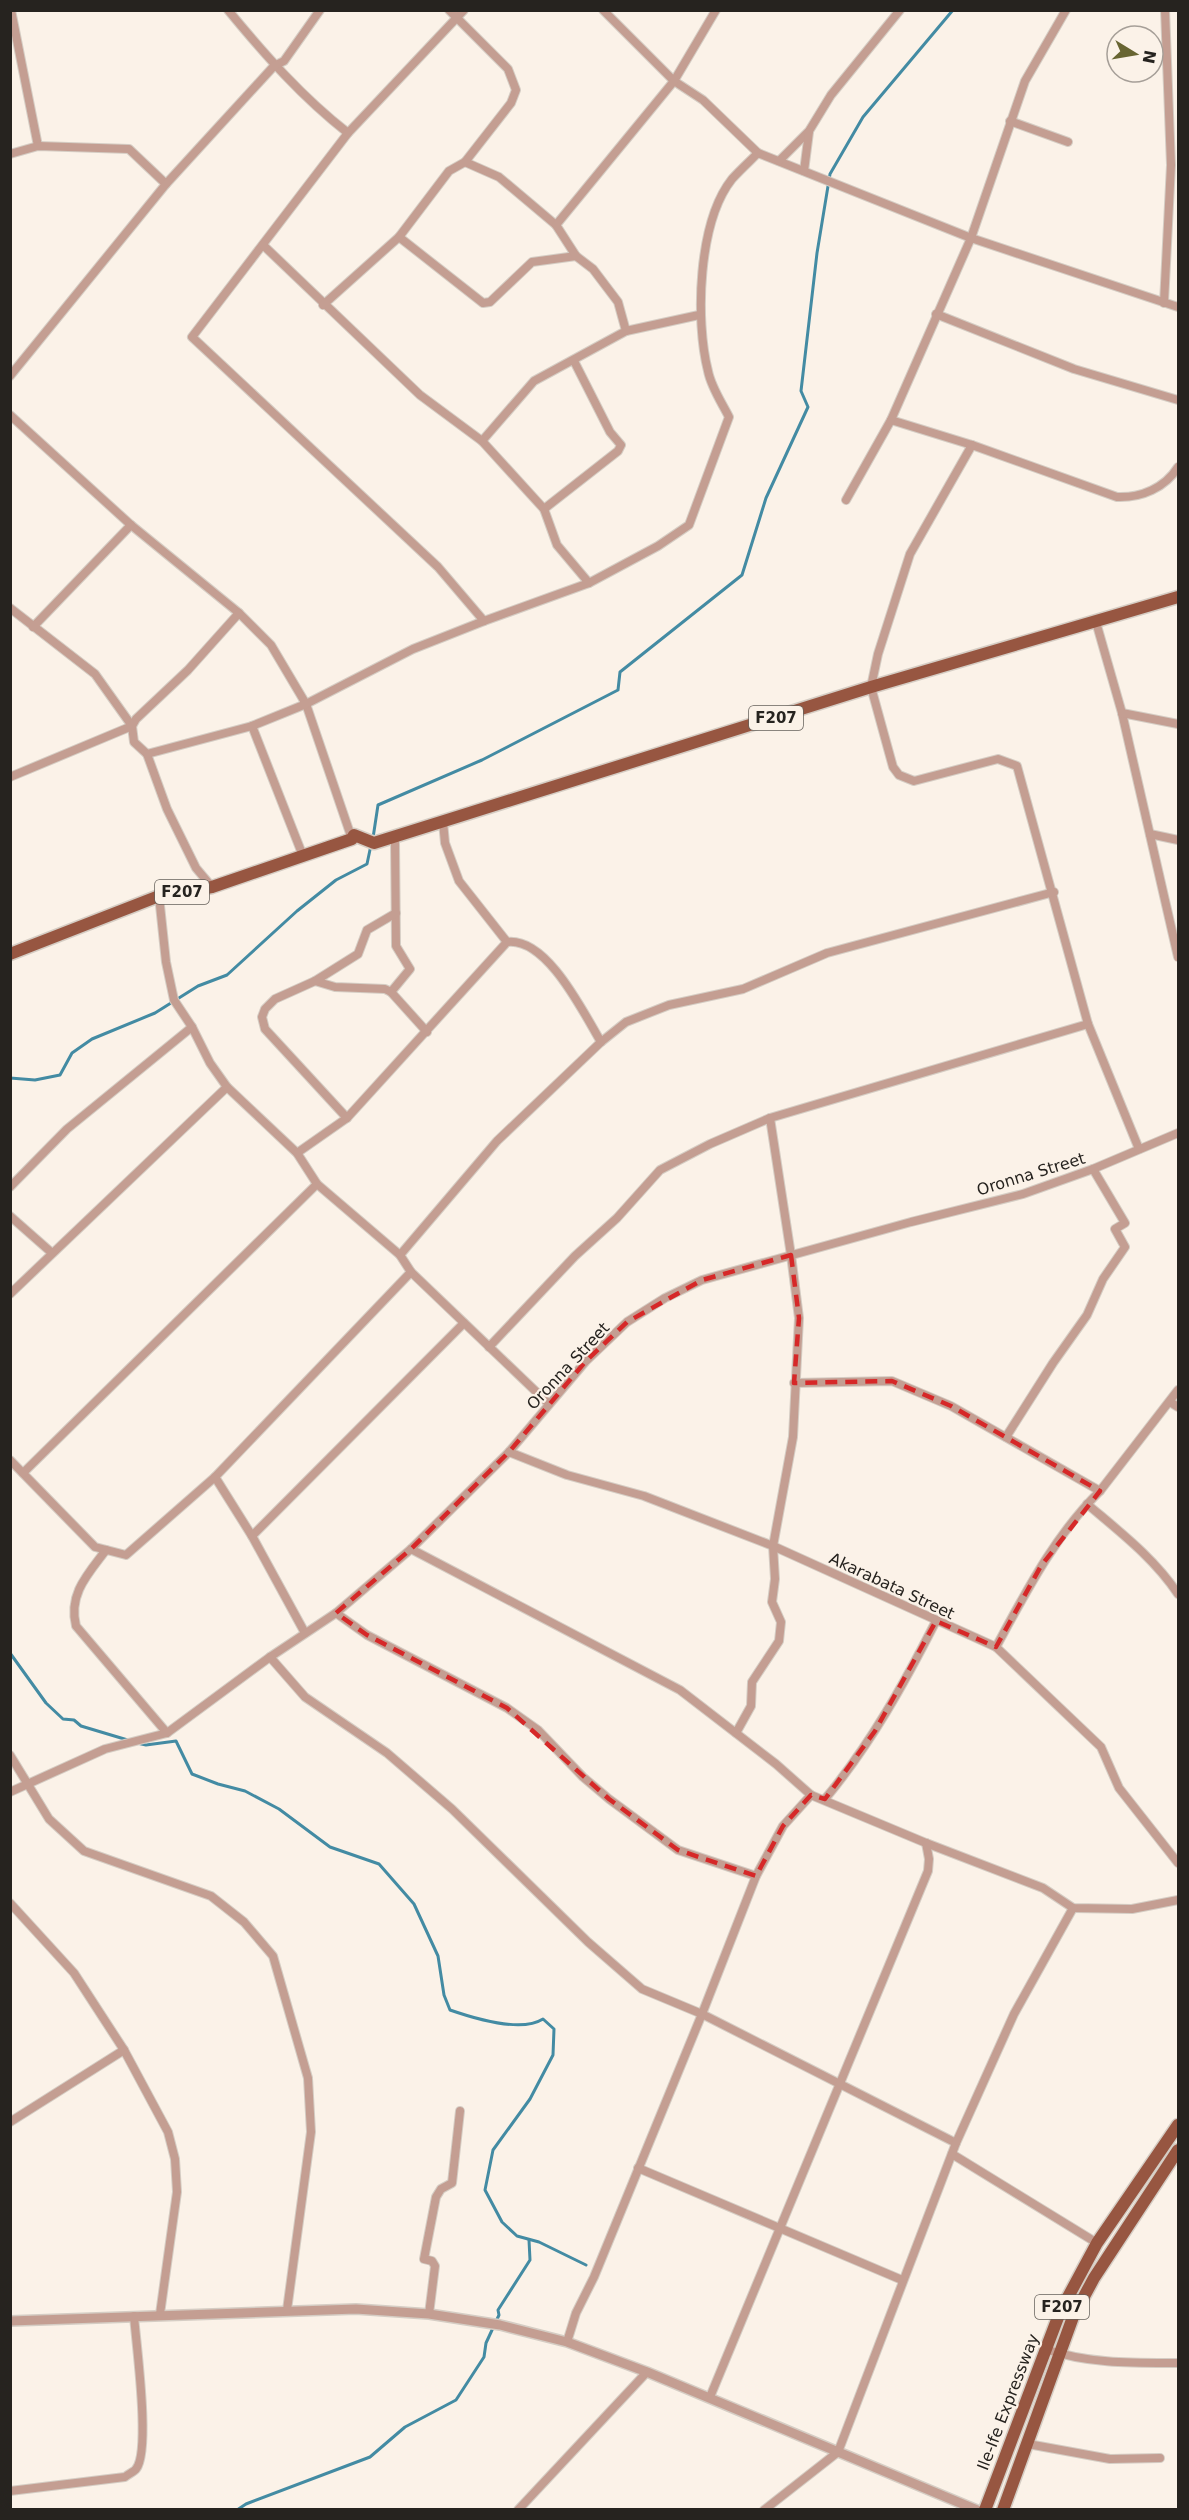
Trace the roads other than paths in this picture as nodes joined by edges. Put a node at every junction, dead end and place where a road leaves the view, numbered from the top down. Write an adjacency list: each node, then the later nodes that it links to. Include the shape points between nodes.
1 (11, 10): 18 (street)
2 (228, 10): 12 (street)
3 (320, 10): 12 (street, via 284,61)
4 (449, 10): 11 (street)
5 (464, 10): 11 (street)
6 (603, 10): 13 (street)
7 (716, 10): 13 (street)
8 (900, 10): 15 (street, via 831,95)
9 (1066, 10): 14 (street, via 1025,81)
10 (1165, 10): 23 (street)
11 (458, 17): 16 (street); 21 (street, via 508,69 516,90 511,103)
12 (274, 66): 16 (street); 25 (street)
13 (674, 81): 19 (street, via 703,100); 26 (street)
14 (1010, 121): 17 (street); 28 (street)
15 (809, 131): 22 (street); 24 (street)
16 (348, 133): 29 (street)
17 (1068, 142)
18 (38, 146): 20 (street); 25 (street, via 129,149)
19 (758, 153): 22 (street); 35 (street, via 731,180 717,207 708,240)
20 (10, 154)
21 (465, 162): 26 (street, via 499,177); 27 (street, via 449,171)
22 (779, 162): 24 (street)
23 (1175, 165): 31 (street)
24 (808, 172): 28 (street)
25 (166, 184): 38 (street)
26 (556, 225): 30 (street)
27 (399, 237): 30 (street, via 483,303 490,302 532,262); 32 (street)
28 (971, 238): 31 (street); 34 (street)
29 (263, 245): 32 (street); 52 (street, via 192,337 438,567)
30 (576, 255): 36 (street, via 593,269 618,302)
31 (1164, 303): 33 (street)
32 (323, 305): 42 (street, via 420,395)
33 (1179, 307)
34 (936, 314): 39 (street, via 1074,369); 41 (street)
35 (699, 315): 36 (street); 48 (street, via 708,373 729,417 689,525)
36 (626, 331): 37 (street)
37 (574, 362): 42 (street, via 534,381); 46 (street, via 610,432 621,445)
38 (10, 376)
39 (1179, 400)
40 (10, 415): 47 (street)
41 (891, 420): 43 (street); 45 (street)
42 (482, 441): 46 (street)
43 (972, 445): 44 (street, via 1117,497 1154,490); 55 (street, via 910,554)
44 (1179, 466)
45 (846, 500)
46 (544, 509): 48 (street, via 557,545)
47 (131, 525): 51 (street); 54 (street)
48 (589, 583): 52 (street)
49 (1179, 597): 53 (main road, F207)
50 (10, 608): 54 (street)
51 (239, 613): 56 (street, via 271,645); 59 (street)
52 (484, 621): 56 (street, via 413,649)
53 (1096, 622): 55 (main road, F207); 57 (street)
54 (33, 627): 59 (street, via 95,674)
55 (871, 687): 63 (main road, F207); 70 (street, via 893,767 899,775 914,781 998,759 1017,766)
56 (306, 704): 60 (street); 65 (street)
57 (1122, 713): 58 (street); 64 (street)
58 (1179, 724)
59 (132, 726): 61 (street, via 134,742); 62 (street)
60 (252, 726): 61 (street); 68 (street)
61 (147, 754): 69 (street, via 167,809 196,868)
62 (10, 777)
63 (442, 822): 66 (main road, F207); 73 (street, via 459,881)
64 (1150, 834): 67 (street); 75 (street)
65 (353, 837): 66 (main road, F207, via 374,843); 68 (main road, F207)
66 (390, 838): 72 (street, via 395,842)
67 (1179, 840)
68 (303, 856): 69 (main road, F207)
69 (212, 887): 71 (main road, F207)
70 (1053, 892): 78 (street); 81 (street, via 827,953 743,988 669,1005 626,1022)
71 (159, 896): 74 (main road, F207); 79 (street, via 174,1000)
72 (396, 913): 76 (street, via 367,930 358,954); 77 (street, via 396,946 410,969)
73 (507, 942): 80 (street); 81 (street, via 528,945 563,978)
74 (10, 954)
75 (1179, 957)
76 (315, 981): 77 (street, via 335,987); 83 (street, via 275,999 262,1017 265,1029)
77 (391, 992): 80 (street)
78 (1088, 1024): 84 (street); 86 (street)
79 (192, 1027): 82 (street); 90 (street, via 67,1129)
80 (427, 1032): 83 (street)
81 (601, 1042): 93 (street, via 497,1141)
82 (227, 1087): 87 (street); 92 (street)
83 (347, 1118): 87 (street)
84 (770, 1118): 94 (street); 98 (street, via 660,1170)
85 (1179, 1133): 86 (street, Oronna Street)
86 (1139, 1149): 88 (street, Oronna Street)
87 (297, 1153): 89 (street)
88 (1093, 1169): 94 (street, Oronna Street, via 1023,1194); 104 (street, via 1125,1223 1115,1229 1125,1247 1103,1280 1087,1315)
89 (317, 1184): 93 (street); 107 (street)
90 (10, 1187)
91 (10, 1216): 92 (street)
92 (52, 1253): 96 (street)
93 (400, 1255): 95 (street)
94 (791, 1255): 99 (street, via 799,1318); 102 (street, Oronna Street, via 702,1280 665,1298 627,1322)
95 (411, 1272): 97 (street); 108 (street)
96 (10, 1294)
97 (464, 1323): 98 (street); 111 (street)
98 (489, 1347): 102 (street)
99 (794, 1383): 104 (street, via 892,1381 951,1406); 112 (street, via 793,1437)
100 (1179, 1390): 101 (street)
101 (1170, 1402): 103 (street); 109 (street)
102 (549, 1404): 105 (street, Oronna Street)
103 (1179, 1407)
104 (1006, 1437): 109 (street)
105 (509, 1452): 112 (street, Akarabata Street, via 567,1475 644,1496); 113 (street, Oronna Street)
106 (10, 1460): 107 (street)
107 (23, 1473): 114 (street, via 95,1547)
108 (215, 1477): 111 (street); 114 (street, via 126,1555)
109 (1100, 1491): 110 (street)
110 (1087, 1504): 115 (street, via 1136,1545 1169,1578); 119 (street, via 1041,1566)
111 (252, 1536): 118 (street)
112 (773, 1546): 117 (street, Akarabata Street); 121 (street, via 772,1602 780,1622 779,1641 752,1682 752,1706)
113 (411, 1549): 116 (street, Oronna Street); 121 (street, via 680,1690)
114 (106, 1550): 122 (street, via 82,1582 73,1613 76,1626)
115 (1179, 1594)
116 (336, 1613): 118 (street, Oronna Street); 130 (street, via 367,1635 507,1708 538,1730 609,1799 678,1850)
117 (936, 1621): 119 (street, Akarabata Street); 127 (street, via 875,1731)
118 (305, 1633): 120 (street, Oronna Street)
119 (996, 1647): 129 (street, Akarabata Street, via 1101,1747 1119,1788)
120 (270, 1657): 122 (street, Oronna Street); 134 (street, via 305,1696 387,1753 452,1809 588,1942 642,1989)
121 (736, 1733): 126 (street)
122 (166, 1734): 124 (street, via 105,1749)
123 (10, 1755): 124 (street)
124 (28, 1783): 125 (street); 147 (street, via 49,1819 84,1851 211,1896 244,1922 273,1956 308,2078 311,2132)
125 (10, 1792)
126 (811, 1794): 127 (street); 130 (street, via 783,1826)
127 (825, 1799): 128 (street)
128 (926, 1843): 133 (street, via 1043,1888); 136 (street, via 928,1871)
129 (1179, 1863)
130 (756, 1876): 134 (street)
131 (1179, 1900): 133 (street, via 1132,1909)
132 (10, 1903): 135 (street, via 74,1973)
133 (1072, 1908): 140 (street, via 1014,2014)
134 (702, 2014): 136 (street); 143 (street)
135 (124, 2050): 138 (street); 148 (street, via 168,2132 175,2159 177,2192)
136 (839, 2085): 140 (street); 144 (street)
137 (460, 2111): 149 (street, via 452,2183 436,2197 424,2259 435,2266)
138 (10, 2122)
139 (1179, 2124): 145 (main road, Ile-Ife Expressway / F207)
140 (956, 2143): 142 (street)
141 (1179, 2150): 154 (main road, Ile-Ife Expressway / F207, via 1094,2278 1073,2317)
142 (952, 2154): 145 (street); 146 (street)
143 (638, 2168): 144 (street); 152 (street)
144 (780, 2228): 146 (street); 157 (street)
145 (1097, 2243): 153 (main road, Ile-Ife Expressway / F207, via 1060,2312)
146 (902, 2280): 159 (street)
147 (287, 2310): 148 (street); 149 (street)
148 (160, 2314): 150 (street)
149 (429, 2314): 152 (street)
150 (134, 2316): 151 (street); 161 (street, via 142,2419 137,2468 125,2477)
151 (10, 2321)
152 (567, 2342): 156 (street)
153 (1046, 2349): 154 (street); 165 (main road, Ile-Ife Expressway / F207)
154 (1061, 2355): 155 (street, via 1117,2364); 158 (main road, Ile-Ife Expressway / F207)
155 (1179, 2363)
156 (647, 2372): 157 (street); 162 (street)
157 (710, 2397): 159 (street)
158 (1028, 2444): 160 (street, via 1110,2459); 166 (main road, Ile-Ife Expressway / F207)
159 (838, 2452): 163 (street); 164 (street)
160 (1160, 2458)
161 (10, 2491)
162 (518, 2510)
163 (764, 2510)
164 (976, 2510)
165 (985, 2510)
166 (1003, 2510)

